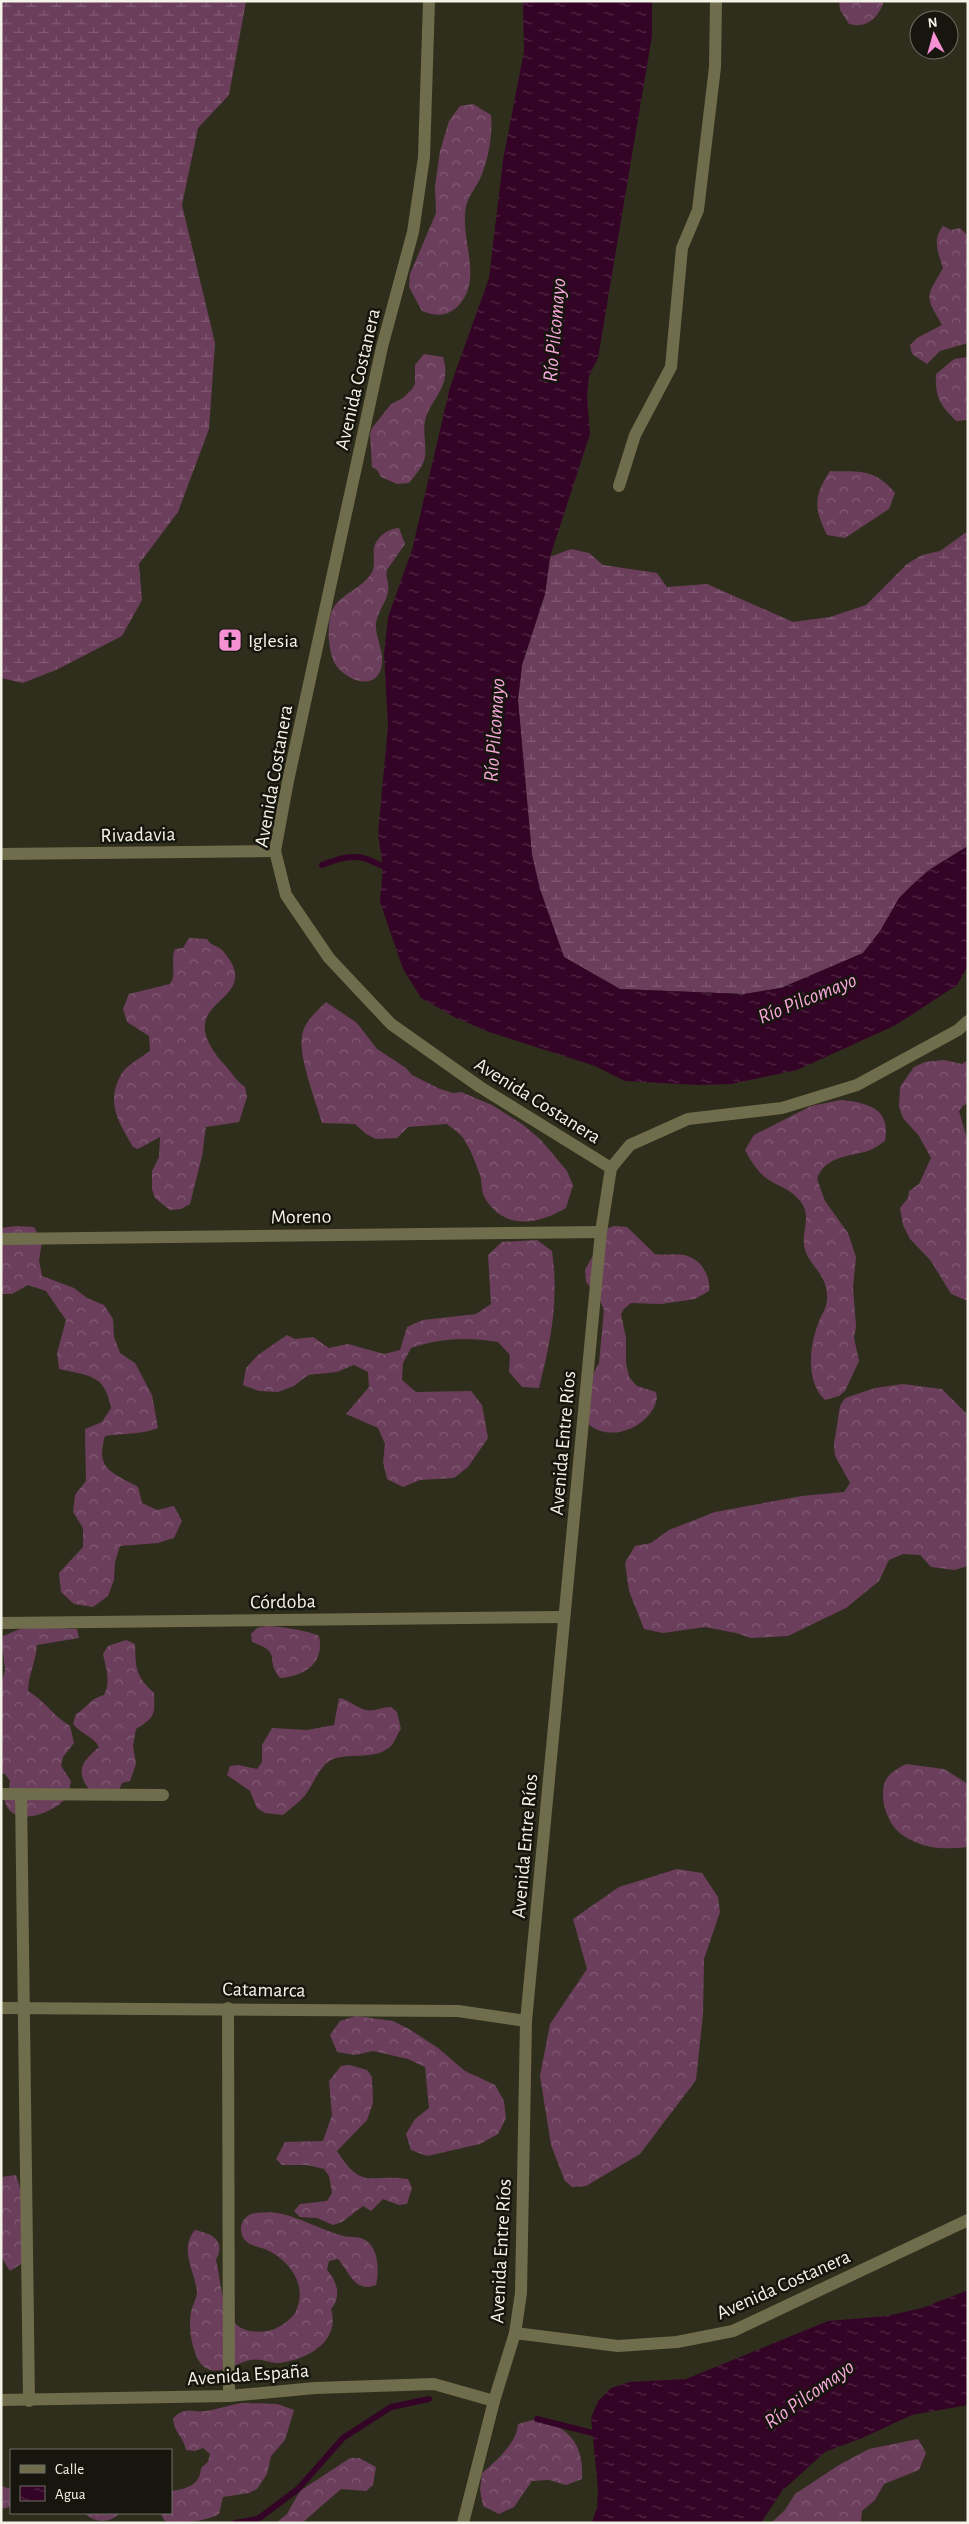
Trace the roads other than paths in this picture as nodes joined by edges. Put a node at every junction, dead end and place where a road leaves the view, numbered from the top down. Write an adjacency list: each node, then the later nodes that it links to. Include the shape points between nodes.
1 (429, 1): 4 (street, Avenida Costanera, via 424,156 413,232 382,347)
2 (716, 1): 3 (street, via 715,67 698,210 682,248 671,367 635,436)
3 (619, 486)
4 (275, 851): 5 (street, Rivadavia); 7 (street, Avenida Costanera, via 286,895 329,958 391,1024 480,1087)
5 (1, 854)
6 (968, 1021): 7 (street, Avenida Costanera, via 958,1030 857,1085 782,1108 688,1118 630,1145)
7 (611, 1168): 8 (street, Avenida Entre Ríos)
8 (601, 1232): 9 (street, Moreno); 10 (street, Avenida Entre Ríos)
9 (1, 1239)
10 (564, 1617): 11 (street, Córdoba); 18 (street, Avenida Entre Ríos)
11 (1, 1623)
12 (1, 1794): 13 (street)
13 (22, 1794): 14 (street); 16 (street)
14 (163, 1794)
15 (1, 2008): 16 (street, Catamarca)
16 (25, 2008): 17 (street, Catamarca); 23 (street)
17 (228, 2008): 18 (street, Catamarca, via 458,2011); 21 (street)
18 (526, 2021): 20 (street, Avenida Entre Ríos, via 521,2293)
19 (968, 2220): 20 (street, Avenida Costanera, via 733,2331 677,2342 618,2346)
20 (515, 2333): 24 (street, Avenida Entre Ríos)
21 (229, 2396): 23 (street, Avenida España); 24 (street, Avenida España, via 315,2388 434,2384)
22 (1, 2400): 23 (street, Avenida España)
23 (29, 2400)
24 (494, 2401): 25 (street, Avenida Entre Ríos)
25 (463, 2523)

